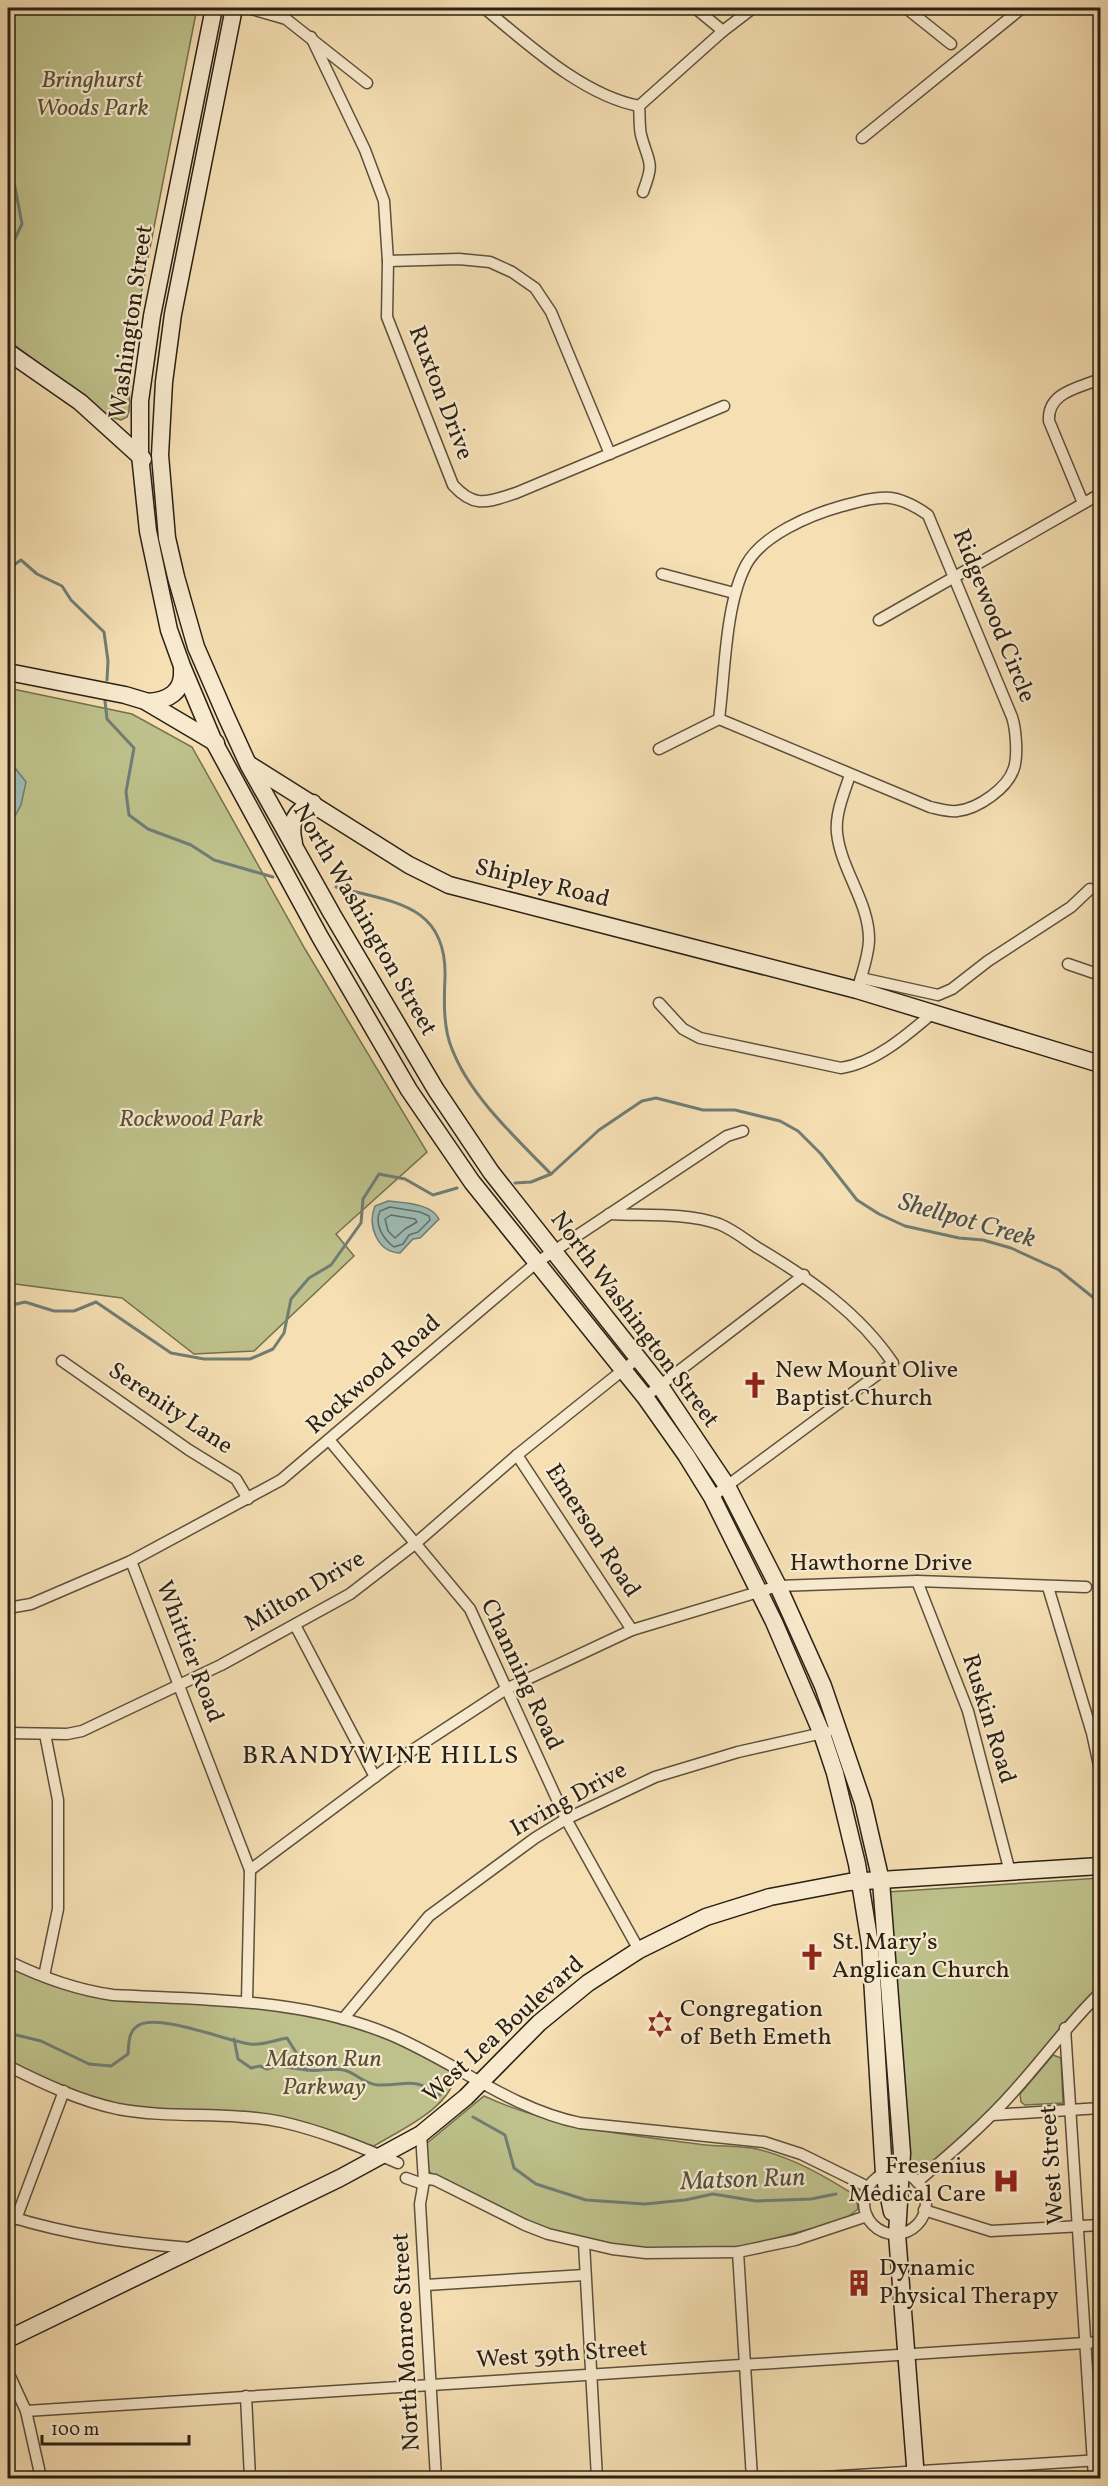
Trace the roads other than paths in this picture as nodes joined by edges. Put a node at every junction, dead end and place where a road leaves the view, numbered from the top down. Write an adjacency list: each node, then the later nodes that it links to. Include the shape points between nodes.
1 (214, 8): 19 (main road, Washington Street, via 152,316)
2 (234, 8): 21 (main road, Washington Street, via 173,314)
3 (248, 8): 10 (street, via 286,19)
4 (484, 8): 13 (street, via 579,81)
5 (695, 8): 9 (street)
6 (753, 8): 9 (street)
7 (906, 8): 11 (street)
8 (1022, 8): 14 (street)
9 (723, 31): 13 (street)
10 (311, 37): 12 (street); 16 (street, Ruxton Drive, via 365,150 384,201)
11 (951, 44)
12 (367, 83)
13 (639, 106): 15 (street, via 641,135 651,170)
14 (862, 138)
15 (643, 192)
16 (388, 261): 24 (street, via 490,262 535,288 550,312); 24 (street, Ruxton Drive, via 387,317 453,485 465,498 484,503)
17 (8, 352): 22 (main road)
18 (1101, 379): 26 (street, via 1059,396 1049,407 1049,421)
19 (140, 400): 22 (main road, via 129,423); 23 (main road, Washington Street)
20 (724, 406): 24 (street, Ruxton Drive)
21 (162, 414): 23 (main road, via 152,434); 27 (main road, Washington Street, via 160,455)
22 (105, 423): 23 (main road)
23 (135, 447): 27 (main road, via 157,486); 32 (main road, Washington Street, via 153,563)
24 (610, 454)
25 (1101, 494): 26 (street)
26 (1083, 503): 29 (street)
27 (167, 538): 38 (main road, Washington Street, via 196,647)
28 (662, 574): 30 (street)
29 (952, 577): 30 (street, Ridgewood Circle, via 928,514 895,498 877,497 826,510 784,530 747,563); 31 (street); 39 (street, Ridgewood Circle, via 1016,729 1014,768 986,800 955,812 930,807)
30 (734, 593): 35 (street, Ridgewood Circle)
31 (879, 620)
32 (182, 666): 34 (main road, via 181,683 175,693); 36 (main road, Washington Street)
33 (8, 672): 34 (main road, Shipley Road)
34 (147, 702): 36 (main road, Shipley Road)
35 (719, 719): 37 (street); 39 (street, Ridgewood Circle)
36 (214, 742): 38 (main road, Shipley Road); 52 (main road, Washington Street, via 409,1090 472,1182)
37 (659, 749)
38 (248, 764): 40 (main road, Shipley Road); 41 (main road, North Washington Street)
39 (850, 775): 45 (street, via 839,807 836,832 844,864 863,908 869,939)
40 (313, 803): 41 (main road, via 298,812 292,824); 45 (main road, Shipley Road, via 409,865 449,885)
41 (300, 859): 51 (main road, North Washington Street, via 436,1090 491,1172)
42 (1090, 889): 45 (street, via 1071,907 938,995)
43 (1068, 964): 44 (street)
44 (1101, 975)
45 (859, 984): 47 (main road, Shipley Road)
46 (659, 1003): 47 (street, via 683,1029 700,1038 841,1068 858,1065 909,1034)
47 (934, 1012): 48 (main road, Shipley Road)
48 (1101, 1064)
49 (743, 1131): 50 (street, Rockwood Road, via 727,1136)
50 (609, 1214): 51 (street, Rockwood Road); 53 (street, via 689,1218 719,1224)
51 (553, 1253): 52 (street, Rockwood Road); 54 (main road, North Washington Street)
52 (536, 1263): 56 (main road, North Washington Street); 59 (street, Rockwood Road)
53 (804, 1275): 57 (street); 61 (street, via 852,1314 893,1363)
54 (638, 1358): 56 (street, Milton Drive); 57 (main road, North Washington Street)
55 (62, 1361): 63 (street, Serenity Lane, via 236,1479)
56 (623, 1370): 58 (main road, North Washington Street); 60 (street, Milton Drive)
57 (660, 1386): 58 (street); 61 (main road, North Washington Street)
58 (645, 1397): 62 (main road, North Washington Street)
59 (330, 1441): 63 (street, Rockwood Road, via 281,1480); 64 (street, Channing Road)
60 (517, 1455): 64 (street, Milton Drive); 73 (street, Emerson Road)
61 (727, 1486): 62 (street); 67 (main road, North Washington Street)
62 (712, 1497): 70 (main road, North Washington Street)
63 (248, 1498): 65 (street, Rockwood Road)
64 (416, 1543): 72 (street, Milton Drive, via 368,1582); 75 (street, Channing Road, via 470,1609)
65 (131, 1561): 71 (street, Rockwood Road, via 31,1604); 74 (street, Whittier Road)
66 (917, 1581): 67 (street, Hawthorne Drive); 68 (street, Hawthorne Drive); 85 (street, Ruskin Road, via 968,1711)
67 (778, 1586): 70 (street, Hawthorne Drive); 76 (main road, North Washington Street)
68 (1048, 1587): 69 (street, Hawthorne Drive); 80 (street)
69 (1086, 1587)
70 (760, 1592): 73 (street, Hawthorne Drive); 79 (main road, North Washington Street)
71 (8, 1608)
72 (295, 1625): 74 (street, Milton Drive); 81 (street)
73 (632, 1630): 75 (street, Hawthorne Drive)
74 (179, 1684): 78 (street, Milton Drive, via 82,1731); 84 (street, Whittier Road)
75 (506, 1689): 81 (street, Hawthorne Drive); 82 (street, Channing Road)
76 (839, 1729): 79 (street, Irving Drive); 87 (main road, North Washington Street, via 863,1803)
77 (8, 1733): 78 (street, Milton Drive)
78 (45, 1734): 90 (street, via 58,1800 58,1909)
79 (822, 1734): 82 (street, Irving Drive, via 738,1752 655,1777); 86 (main road, North Washington Street, via 835,1773)
80 (1101, 1770)
81 (375, 1777): 84 (street, Hawthorne Drive)
82 (566, 1819): 88 (street, Channing Road); 93 (street, Irving Drive, via 429,1916)
83 (1101, 1866): 85 (main road, West Lea Boulevard)
84 (250, 1870): 92 (street, Whittier Road)
85 (1010, 1872): 87 (main road, West Lea Boulevard)
86 (859, 1881): 87 (main road, West Lea Boulevard); 88 (main road, West Lea Boulevard, via 742,1905 686,1926); 103 (main road, North Washington Street, via 870,1944)
87 (881, 1881): 103 (main road, North Washington Street, via 900,2129)
88 (639, 1950): 96 (main road, West Lea Boulevard, via 568,1998)
89 (8, 1961): 90 (street)
90 (44, 1976): 92 (street, via 113,1995)
91 (1101, 1993): 94 (street)
92 (247, 2001): 93 (street)
93 (344, 2019): 96 (street, via 393,2036)
94 (1065, 2028): 99 (street, West Street); 100 (street)
95 (8, 2066): 97 (street)
96 (481, 2082): 101 (main road, West Lea Boulevard); 107 (street, via 569,2121 764,2142 801,2154)
97 (64, 2091): 102 (street, via 118,2109 281,2122); 111 (street)
98 (1101, 2108): 99 (street)
99 (1071, 2110): 100 (street); 113 (street, West Street)
100 (992, 2115): 106 (street)
101 (421, 2134): 102 (main road, West Lea Boulevard); 105 (street)
102 (390, 2158): 104 (street); 116 (main road, West Lea Boulevard)
103 (893, 2174): 106 (street); 107 (street, via 875,2179); 114 (main road, North Washington Street)
104 (406, 2178): 105 (street); 108 (street)
105 (424, 2181): 108 (street); 115 (street, via 435,2180 525,2225)
106 (918, 2182): 109 (street)
107 (868, 2187): 110 (street, via 864,2202)
108 (420, 2204): 119 (street, North Monroe Street)
109 (924, 2210): 113 (street, via 991,2231); 114 (street, via 914,2226)
110 (867, 2216): 114 (street, via 879,2229); 117 (street, via 795,2240)
111 (12, 2218): 116 (street, via 58,2231)
112 (1101, 2225): 113 (street)
113 (1078, 2226): 122 (street, West Street)
114 (897, 2234): 123 (main road, North Washington Street)
115 (584, 2242): 117 (street, via 646,2253); 118 (street)
116 (197, 2248): 120 (main road, West Lea Boulevard)
117 (738, 2252): 124 (street)
118 (585, 2275): 119 (street); 126 (street)
119 (426, 2285): 127 (street, North Monroe Street)
120 (8, 2339)
121 (1101, 2342): 122 (street, West 39th Street)
122 (1085, 2343): 123 (street, West 39th Street); 130 (street, West Street)
123 (907, 2354): 124 (street, West 39th Street); 131 (main road, North Washington Street)
124 (745, 2364): 126 (street, West 39th Street); 136 (street)
125 (8, 2372): 129 (street)
126 (591, 2374): 127 (street, West 39th Street); 135 (street)
127 (431, 2385): 128 (street, West 39th Street); 134 (street, North Monroe Street)
128 (246, 2396): 129 (street, West 39th Street); 133 (street)
129 (26, 2411): 132 (street)
130 (1097, 2460): 131 (street); 138 (street, West Street)
131 (916, 2475): 137 (street)
132 (41, 2478)
133 (250, 2478)
134 (436, 2478)
135 (597, 2478)
136 (752, 2478)
137 (809, 2478)
138 (1094, 2478)

